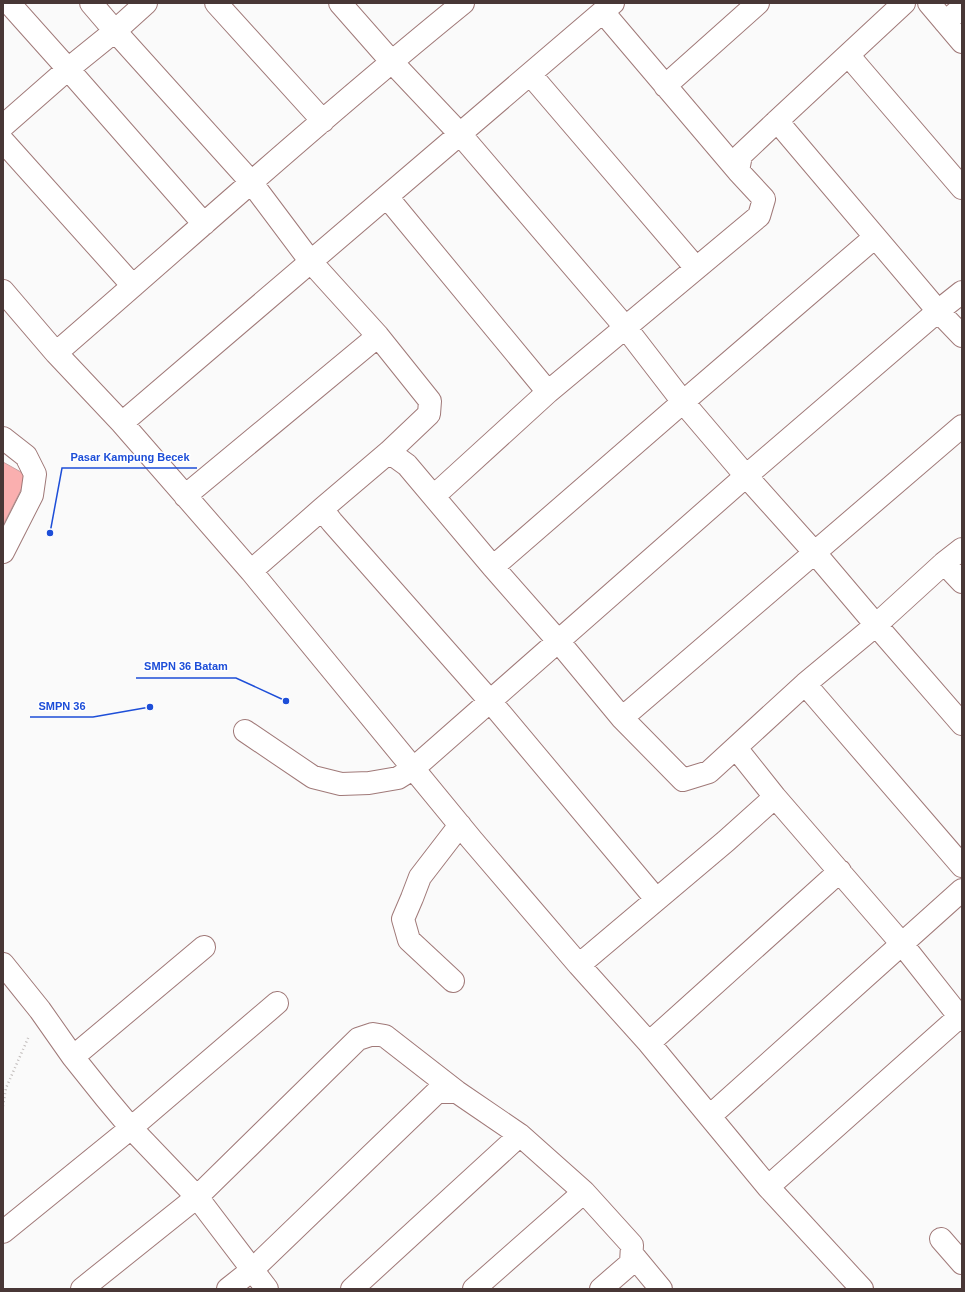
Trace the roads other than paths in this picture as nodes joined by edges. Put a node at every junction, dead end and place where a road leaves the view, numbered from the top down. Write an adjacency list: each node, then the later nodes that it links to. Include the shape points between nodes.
1 (9, 3): 17 (street)
2 (91, 3): 13 (street)
3 (146, 3): 13 (street)
4 (216, 3): 20 (street)
5 (340, 3): 16 (street)
6 (463, 3): 16 (street)
7 (758, 3): 19 (street)
8 (904, 3): 15 (street)
9 (929, 3): 12 (street)
10 (608, 7): 18 (street); 19 (street)
11 (962, 8): 12 (street)
12 (945, 22): 14 (street)
13 (115, 31): 17 (street); 26 (street)
14 (962, 42)
15 (848, 55): 21 (street); 27 (street)
16 (391, 61): 20 (street); 23 (street)
17 (68, 69): 22 (street); 29 (street)
18 (530, 74): 23 (street); 32 (street)
19 (666, 86): 25 (street)
20 (323, 120): 26 (street)
21 (777, 121): 25 (street, via 742,155); 30 (street)
22 (3, 126)
23 (460, 134): 28 (street); 37 (street)
24 (3, 141): 33 (street)
25 (738, 171): 32 (street, via 764,198 759,216)
26 (251, 182): 29 (street); 31 (street)
27 (962, 188)
28 (387, 197): 31 (street); 41 (street)
29 (204, 224): 33 (street)
30 (875, 237): 36 (street); 42 (street)
31 (311, 262): 38 (street); 43 (street)
32 (696, 268): 37 (street)
33 (133, 286): 40 (street)
34 (3, 291): 40 (street)
35 (962, 292): 36 (street)
36 (938, 311): 39 (street); 47 (street)
37 (626, 328): 41 (street); 42 (street)
38 (378, 336): 46 (street, via 430,401 429,414); 48 (street)
39 (962, 336)
40 (56, 353): 43 (street)
41 (548, 392): 49 (street)
42 (683, 402): 47 (street); 55 (street)
43 (122, 423): 48 (street)
44 (962, 426): 53 (street)
45 (3, 438): 52 (street, via 26,456 35,474 32,495)
46 (389, 452): 49 (street, via 407,465); 50 (street)
47 (746, 476): 53 (street); 59 (street)
48 (185, 496): 56 (street)
49 (434, 496): 55 (street)
50 (322, 509): 56 (street); 61 (street)
51 (962, 549): 54 (street)
52 (3, 552)
53 (815, 553): 58 (street); 62 (street)
54 (944, 563): 57 (street); 58 (street)
55 (493, 567): 59 (street)
56 (251, 571): 66 (street)
57 (962, 582)
58 (876, 625): 60 (street); 63 (street)
59 (559, 642): 61 (street); 62 (street)
60 (805, 684): 65 (street); 69 (street)
61 (490, 700): 66 (street); 72 (street)
62 (622, 718): 65 (street, via 683,780 709,772)
63 (962, 724)
64 (245, 731): 66 (street, via 313,777 340,784 398,778)
65 (736, 748): 67 (street)
66 (414, 768): 68 (street)
67 (775, 797): 70 (street); 72 (street)
68 (460, 825): 76 (street); 77 (street, via 420,878 403,919 409,940)
69 (962, 866)
70 (840, 872): 73 (street); 80 (street)
71 (962, 890): 73 (street)
72 (656, 899): 76 (street)
73 (902, 944): 79 (street); 83 (street)
74 (204, 947): 81 (street)
75 (3, 964): 81 (street)
76 (579, 965): 80 (street)
77 (453, 981)
78 (276, 1003): 84 (street)
79 (961, 1018): 86 (street)
80 (649, 1043): 83 (street)
81 (73, 1057): 84 (street)
82 (457, 1092): 85 (street); 88 (street, via 385,1036 373,1034 358,1039); 93 (street, via 437,1092)
83 (710, 1116): 86 (street)
84 (132, 1128): 88 (street); 89 (street)
85 (520, 1135): 87 (street); 97 (street)
86 (768, 1187): 101 (street)
87 (584, 1192): 91 (street, via 632,1245); 98 (street)
88 (196, 1197): 93 (street); 94 (street)
89 (3, 1232)
90 (941, 1239): 92 (street)
91 (632, 1254): 99 (street, via 631,1263); 100 (street)
92 (962, 1263)
93 (252, 1270): 95 (street); 96 (street)
94 (82, 1289)
95 (228, 1289)
96 (267, 1289)
97 (352, 1289)
98 (474, 1289)
99 (601, 1289)
100 (661, 1289)
101 (862, 1289)

